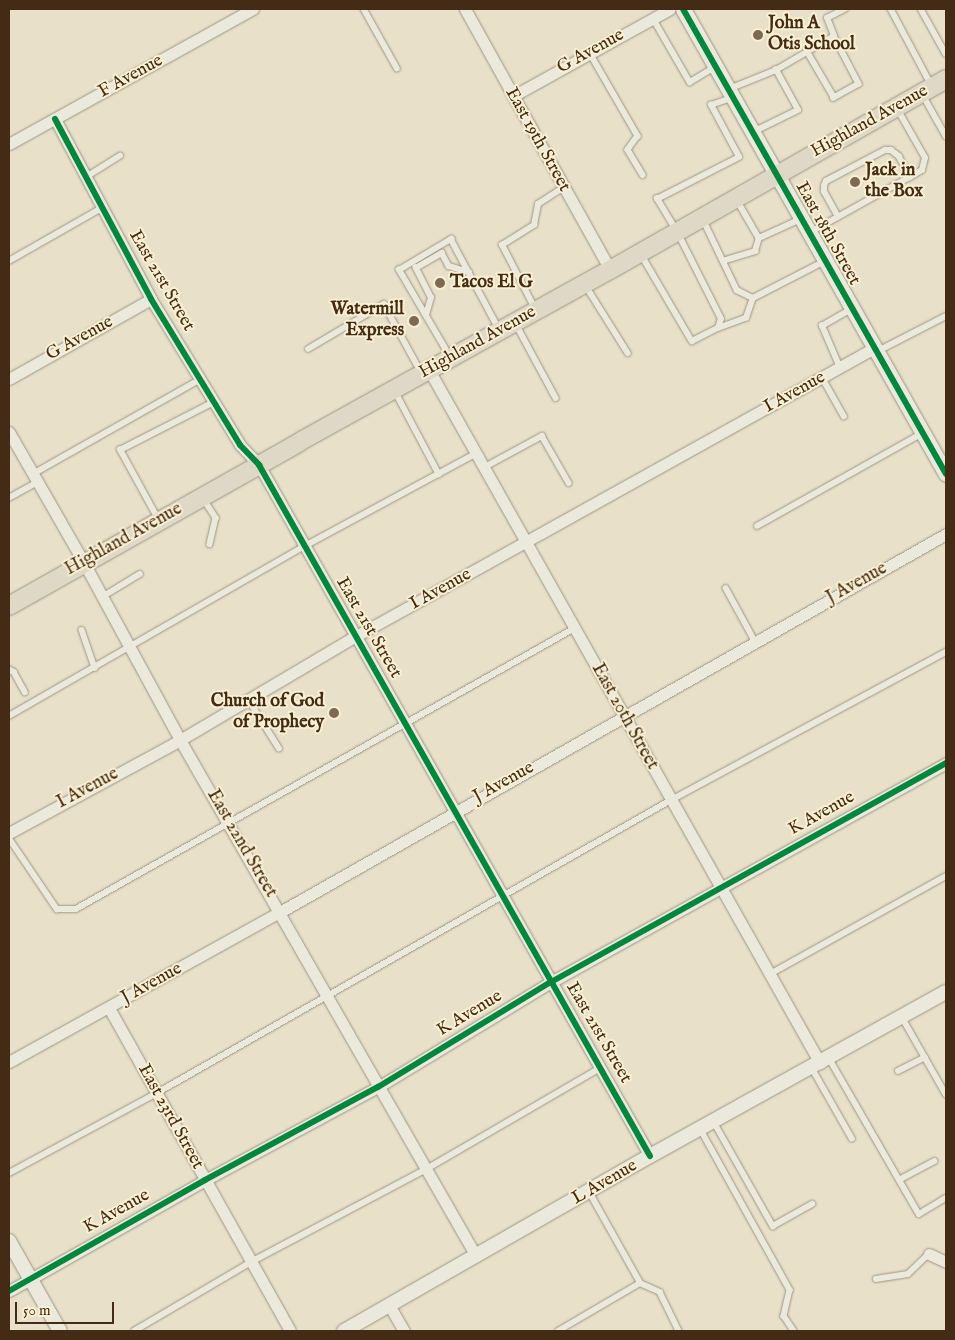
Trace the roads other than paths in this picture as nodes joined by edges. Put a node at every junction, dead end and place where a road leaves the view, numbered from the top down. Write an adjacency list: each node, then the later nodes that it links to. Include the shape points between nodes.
1 (253, 9): 9 (street, F Avenue)
2 (364, 9): 16 (lane)
3 (465, 9): 20 (street, East 19th Street)
4 (670, 9): 10 (street, G Avenue)
5 (683, 9): 15 (main road, East 18th Street)
6 (846, 9): 11 (lane, via 827,18)
7 (891, 9): 18 (lane)
8 (921, 9): 14 (lane)
9 (231, 14): 22 (street, F Avenue)
10 (653, 18): 13 (street, G Avenue); 15 (lane, via 690,82)
11 (834, 36): 12 (lane); 12 (lane, via 859,84 834,98)
12 (807, 52): 17 (lane)
13 (590, 53): 20 (street, G Avenue); 28 (lane, via 638,136 628,150)
14 (946, 54)
15 (716, 67): 19 (main road, East 18th Street)
16 (397, 68)
17 (776, 70): 19 (lane); 23 (lane, via 798,110)
18 (934, 87): 21 (main road, Highland Avenue); 24 (lane)
19 (731, 93): 23 (main road, East 18th Street); 37 (lane, via 712,105 738,157 657,199)
20 (513, 96): 31 (street, East 19th Street)
21 (896, 107): 27 (main road, Highland Avenue); 30 (lane, via 925,158 922,170)
22 (55, 119): 25 (street, F Avenue); 29 (street, East 21st Street)
23 (753, 132): 27 (main road, East 18th Street)
24 (946, 136)
25 (9, 144)
26 (120, 156): 29 (lane)
27 (777, 174): 32 (main road, Highland Avenue); 36 (main road, East 18th Street)
28 (643, 175)
29 (86, 177): 33 (street, East 21st Street)
30 (910, 177): 35 (lane); 35 (lane, via 899,156 885,150 826,181 824,192)
31 (564, 187): 44 (street, East 19th Street); 50 (lane, via 538,204 534,225 502,245)
32 (735, 198): 34 (main road, Highland Avenue); 39 (lane)
33 (102, 208): 41 (lane); 48 (street, East 21st Street)
34 (702, 217): 37 (main road, Highland Avenue); 42 (lane)
35 (838, 217): 38 (lane)
36 (802, 219): 38 (main road, East 18th Street); 39 (lane)
37 (677, 232): 40 (main road, Highland Avenue); 54 (lane, via 721,319)
38 (809, 232): 43 (main road, East 18th Street)
39 (759, 238): 42 (lane, via 755,251)
40 (640, 253): 44 (main road, Highland Avenue); 54 (lane, via 692,341)
41 (9, 261)
42 (723, 261): 47 (lane, via 737,290)
43 (825, 261): 47 (lane); 49 (main road, East 18th Street)
44 (610, 270): 46 (main road, Highland Avenue)
45 (469, 272): 51 (lane, via 449,266 442,253 416,268 431,298); 51 (lane, via 451,239 399,270); 53 (lane)
46 (585, 284): 50 (main road, Highland Avenue); 57 (lane)
47 (753, 298): 54 (lane, via 746,318)
48 (151, 299): 62 (street, G Avenue); 63 (street, East 21st Street)
49 (852, 309): 56 (main road, East 18th Street); 59 (lane, via 822,326)
50 (536, 311): 53 (main road, Highland Avenue)
51 (426, 315): 58 (lane)
52 (946, 316): 56 (lane)
53 (508, 327): 58 (main road, Highland Avenue); 65 (lane)
54 (718, 328)
55 (308, 348): 60 (lane, via 384,304)
56 (875, 350): 59 (street, I Avenue); 69 (main road, East 18th Street)
57 (628, 353)
58 (450, 358): 60 (main road, Highland Avenue)
59 (840, 368): 61 (street, I Avenue)
60 (426, 372): 64 (main road, Highland Avenue); 70 (street, East 20th Street)
61 (822, 377): 67 (lane); 82 (street, I Avenue)
62 (9, 378)
63 (201, 379): 66 (street, East 21st Street); 75 (lane)
64 (394, 390): 71 (main road, Highland Avenue); 73 (lane)
65 (556, 398)
66 (214, 402): 71 (street, East 21st Street, via 240,445); 79 (lane, via 120,450)
67 (844, 416)
68 (9, 432): 75 (street, East 22nd Street)
69 (923, 433): 74 (main road, East 18th Street); 80 (lane)
70 (477, 453): 72 (street, East 20th Street); 73 (lane)
71 (259, 465): 77 (main road, Highland Avenue); 84 (street, East 21st Street)
72 (485, 467): 76 (lane, via 542,436); 82 (street, East 20th Street)
73 (439, 474): 84 (lane)
74 (946, 474)
75 (35, 478): 78 (lane); 85 (street, East 22nd Street)
76 (569, 483)
77 (202, 497): 79 (main road, Highland Avenue); 83 (lane, via 216,518)
78 (9, 498)
79 (159, 521): 85 (main road, Highland Avenue)
80 (757, 526)
81 (946, 534): 93 (street, J Avenue)
82 (526, 543): 90 (street, East 20th Street); 92 (street, I Avenue)
83 (210, 544)
84 (305, 546): 92 (street, East 21st Street); 94 (lane)
85 (84, 562): 88 (street, East 22nd Street); 89 (main road, Highland Avenue)
86 (140, 574): 88 (lane)
87 (726, 588): 93 (lane)
88 (102, 597): 94 (street, East 22nd Street)
89 (9, 606)
90 (574, 628): 100 (street, East 20th Street); 102 (lane)
91 (82, 630): 96 (lane)
92 (356, 636): 99 (street, I Avenue); 102 (street, East 21st Street)
93 (755, 642): 100 (street, J Avenue)
94 (129, 648): 96 (lane); 103 (street, East 22nd Street)
95 (946, 652): 106 (lane)
96 (95, 668): 101 (lane)
97 (9, 669): 98 (lane)
98 (25, 692)
99 (249, 700): 103 (street, I Avenue); 104 (lane)
100 (624, 715): 106 (street, East 20th Street); 107 (street, J Avenue)
101 (9, 716)
102 (404, 722): 107 (street, East 21st Street); 108 (lane)
103 (180, 740): 108 (street, East 22nd Street); 109 (street, I Avenue)
104 (279, 748)
105 (946, 763): 112 (street, K Avenue)
106 (671, 800): 112 (street, East 20th Street); 113 (lane)
107 (455, 811): 113 (street, East 21st Street); 114 (street, J Avenue)
108 (228, 822): 110 (lane, via 76,909 68,910 57,909); 114 (street, East 22nd Street)
109 (9, 833)
110 (9, 838)
111 (946, 876): 115 (lane)
112 (720, 887): 115 (street, East 20th Street); 116 (street, K Avenue)
113 (503, 896): 116 (street, East 21st Street); 118 (lane)
114 (280, 912): 118 (street, East 22nd Street); 119 (street, J Avenue)
115 (770, 974): 123 (street, East 20th Street)
116 (551, 982): 124 (street, East 21st Street); 126 (street, K Avenue)
117 (946, 992): 120 (street, L Avenue)
118 (328, 995): 126 (street, East 22nd Street); 127 (lane)
119 (109, 1008): 122 (street, J Avenue); 127 (street, East 23rd Street)
120 (902, 1017): 121 (lane); 123 (street, L Avenue)
121 (925, 1057): 125 (lane); 128 (lane)
122 (9, 1062)
123 (820, 1063): 129 (street, L Avenue); 131 (lane); 137 (lane)
124 (600, 1068): 132 (street, East 21st Street); 134 (lane)
125 (898, 1071)
126 (378, 1087): 134 (street, East 22nd Street); 136 (street, K Avenue)
127 (157, 1093): 135 (lane); 136 (street, East 23rd Street)
128 (946, 1094)
129 (714, 1122): 130 (street, L Avenue); 140 (lane, via 773,1226)
130 (700, 1130): 132 (street, L Avenue); 160 (lane, via 790,1290 784,1316)
131 (852, 1138)
132 (650, 1156): 138 (street, L Avenue)
133 (934, 1161): 137 (lane)
134 (425, 1170): 143 (street, East 22nd Street); 144 (lane)
135 (9, 1173)
136 (205, 1180): 144 (street, East 23rd Street); 146 (street, K Avenue)
137 (899, 1180): 139 (lane, via 919,1214)
138 (589, 1192): 143 (street, L Avenue); 148 (lane)
139 (946, 1198)
140 (812, 1204)
141 (9, 1241): 146 (street)
142 (929, 1254): 145 (street); 147 (lane, via 908,1274)
143 (476, 1256): 150 (street, L Avenue)
144 (251, 1262): 154 (lane); 155 (street, East 23rd Street)
145 (946, 1262)
146 (30, 1279): 149 (street, K Avenue); 151 (street)
147 (876, 1279)
148 (640, 1283): 158 (lane); 159 (lane, via 660,1292)
149 (9, 1290)
150 (389, 1304): 156 (street, L Avenue); 157 (street)
151 (50, 1313): 152 (street); 153 (street)
152 (52, 1331)
153 (60, 1331)
154 (134, 1331)
155 (290, 1331)
156 (344, 1331)
157 (404, 1331)
158 (558, 1331)
159 (679, 1331)
160 (794, 1331)

